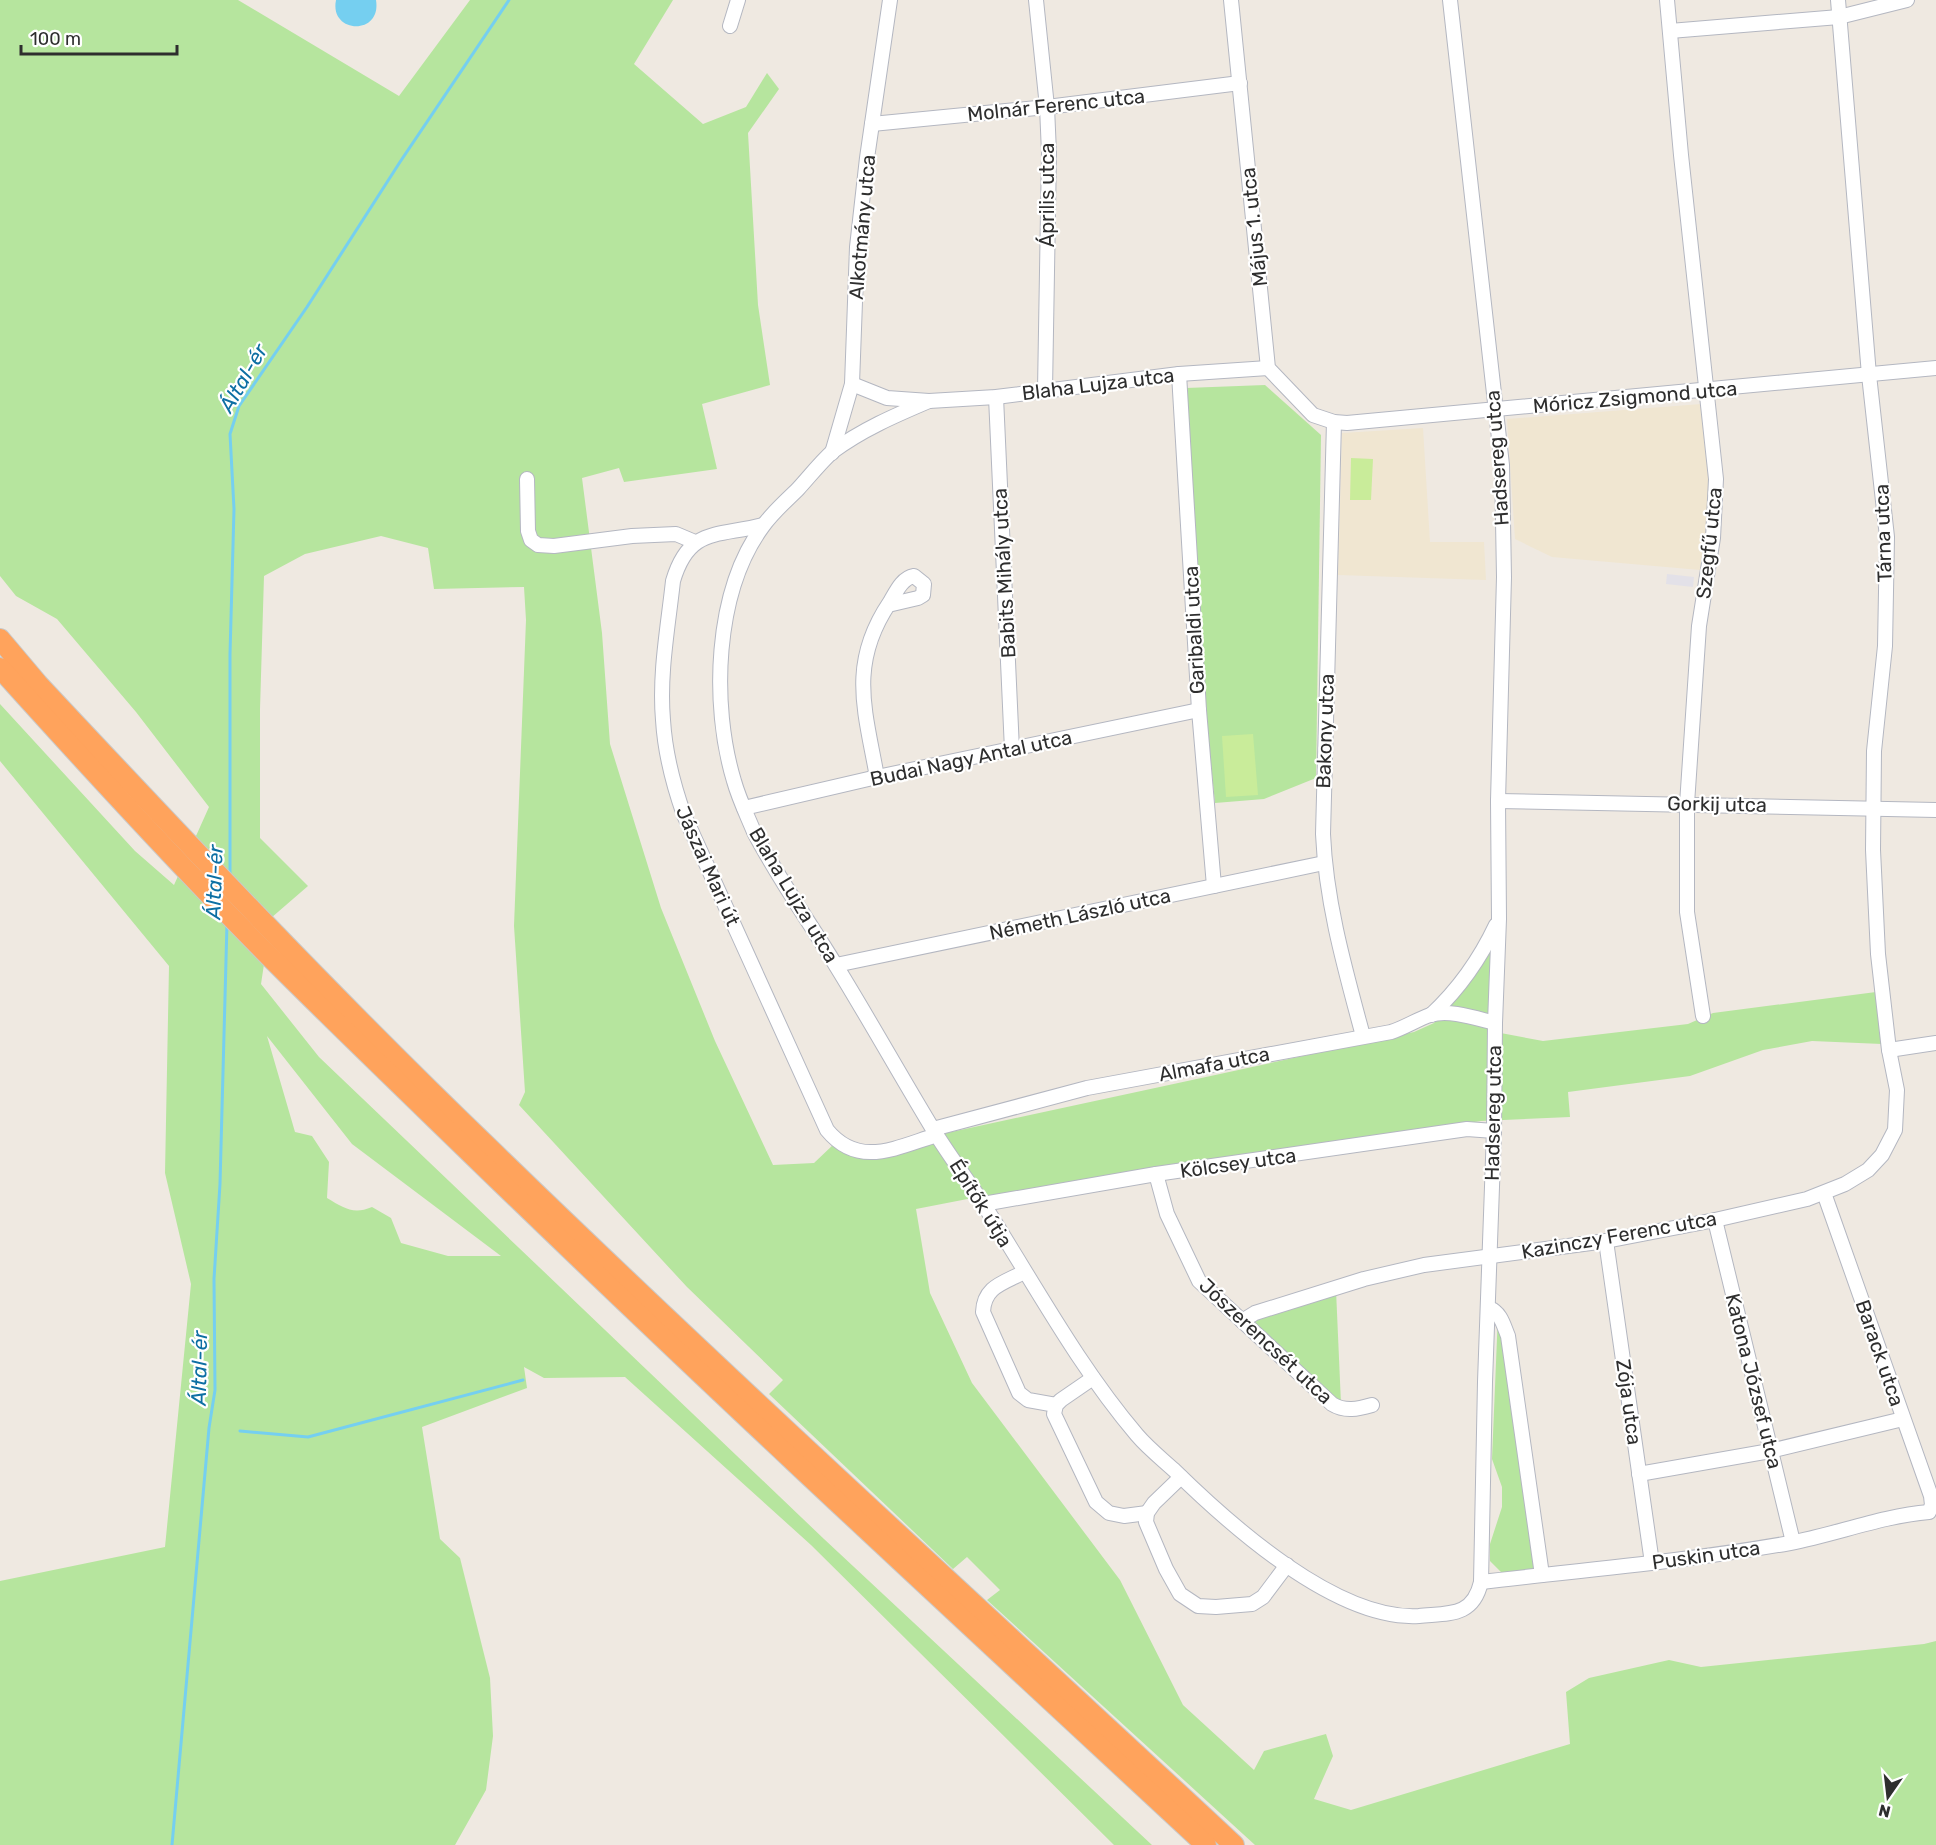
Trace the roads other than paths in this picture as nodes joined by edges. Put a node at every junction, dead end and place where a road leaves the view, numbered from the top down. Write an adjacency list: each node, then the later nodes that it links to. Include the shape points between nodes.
1 (738, 0): 10 (street)
2 (890, 0): 14 (street, Alkotmány utca)
3 (1036, 0): 13 (street, Április utca)
4 (1231, 0): 12 (street, Május 1. utca)
5 (1450, 0): 24 (street, Hadsereg utca)
6 (1667, 0): 11 (street, Szegfű utca)
7 (1838, 0): 9 (street, Tárna utca)
8 (1906, 0): 9 (street)
9 (1839, 17): 11 (street); 18 (street, Tárna utca)
10 (730, 26)
11 (1670, 31): 21 (street, Szegfű utca)
12 (1240, 83): 13 (street, Molnár Ferenc utca); 15 (street, Május 1. utca)
13 (1047, 107): 14 (street, Molnár Ferenc utca); 20 (street, Április utca)
14 (872, 124): 19 (street, Alkotmány utca, via 857,247)
15 (1268, 368): 17 (street, Blaha Lujza utca); 25 (street, via 1313,415)
16 (1936, 368): 18 (street, Móricz Zsigmond utca)
17 (1179, 374): 20 (street, Blaha Lujza utca); 33 (street, Garibaldi utca)
18 (1869, 375): 21 (street, Móricz Zsigmond utca); 39 (street, Tárna utca, via 1887,537 1885,646 1874,751)
19 (852, 384): 23 (street, Blaha Lujza utca, via 887,398); 26 (street, Alkotmány utca)
20 (1045, 390): 22 (street, Blaha Lujza utca)
21 (1707, 390): 24 (street, Móricz Zsigmond utca); 37 (street, Szegfű utca, via 1716,478 1713,538 1699,626)
22 (996, 397): 23 (street, Blaha Lujza utca); 34 (street, Babits Mihály utca)
23 (929, 401): 26 (street, Blaha Lujza utca, via 869,429)
24 (1495, 410): 25 (street, Móricz Zsigmond utca); 36 (street, Hadsereg utca, via 1502,465 1504,577)
25 (1334, 422): 41 (street, Bakony utca)
26 (832, 453): 28 (street, Blaha Lujza utca)
27 (526, 479): 29 (street, via 528,531 538,545 676,534)
28 (763, 525): 29 (street); 38 (street, Blaha Lujza utca, via 739,574 721,649 723,726 734,782)
29 (695, 542): 53 (street, Jászai Mari út, via 683,555 673,581 663,684 666,752 684,815 827,1130 846,1148 869,1154)
30 (888, 605): 35 (street, via 868,643 862,680)
31 (0, 639): 44 (highway, via 171,823)
32 (0, 668): 44 (highway, via 167,849)
33 (1198, 710): 34 (street, Budai Nagy Antal utca); 42 (street, Garibaldi utca)
34 (1012, 750): 35 (street, Budai Nagy Antal utca)
35 (877, 777): 38 (street, Budai Nagy Antal utca)
36 (1498, 801): 37 (street, Gorkij utca); 43 (street, Hadsereg utca)
37 (1687, 804): 39 (street, Gorkij utca); 47 (street, Szegfű utca, via 1687,912)
38 (744, 808): 45 (street, Blaha Lujza utca, via 766,855)
39 (1874, 808): 40 (street, Gorkij utca); 51 (street, Tárna utca, via 1875,916)
40 (1936, 810)
41 (1324, 863): 42 (street, Németh László utca); 49 (street, Bakony utca, via 1339,944)
42 (1214, 886): 45 (street, Németh László utca)
43 (1499, 919): 46 (street, Hadsereg utca, via 1473,968); 48 (street, Hadsereg utca)
44 (277, 950): 77 (highway, via 621,1299); 78 (highway)
45 (836, 965): 53 (street, Blaha Lujza utca)
46 (1431, 1015): 48 (street, Almafa utca, via 1457,1014); 49 (street, Almafa utca, via 1408,1027)
47 (1703, 1016)
48 (1495, 1023): 52 (street, Hadsereg utca)
49 (1363, 1036): 53 (street, Almafa utca, via 1087,1088)
50 (1936, 1043): 51 (street)
51 (1889, 1050): 55 (street, Kazinczy Ferenc utca, via 1897,1090 1895,1130 1882,1155 1868,1170)
52 (1494, 1131): 54 (street, Kölcsey utca, via 1467,1129); 59 (street, Hadsereg utca)
53 (935, 1132): 56 (street, Építők útja)
54 (1156, 1174): 56 (street, Kölcsey utca); 62 (street, Jószerencsét utca, via 1167,1214 1199,1281)
55 (1824, 1194): 57 (street, Kazinczy Ferenc utca); 66 (street, Barack utca)
56 (983, 1204): 60 (street, Építők útja)
57 (1715, 1220): 58 (street, Kazinczy Ferenc utca); 67 (street, Katona József utca)
58 (1606, 1241): 59 (street, Kazinczy Ferenc utca); 68 (street, Zója utca)
59 (1489, 1257): 61 (street, Hadsereg utca); 62 (street, Kazinczy Ferenc utca, via 1424,1265 1364,1280 1255,1313)
60 (1024, 1272): 63 (street, Építők útja); 64 (street, via 990,1290 983,1312 1019,1393 1028,1400)
61 (1489, 1308): 75 (street, via 1501,1318 1508,1336); 76 (street, Hadsereg utca)
62 (1242, 1322): 65 (street, Jószerencsét utca, via 1338,1408)
63 (1094, 1377): 64 (street); 69 (street, Építők útja, via 1139,1437)
64 (1056, 1405): 71 (street, via 1054,1414 1096,1502 1109,1513)
65 (1372, 1405)
66 (1903, 1419): 67 (street); 70 (street, Barack utca, via 1931,1496)
67 (1770, 1451): 68 (street); 72 (street, Katona József utca)
68 (1639, 1474): 73 (street, Zója utca)
69 (1181, 1477): 71 (street); 74 (street, Építők útja, via 1241,1532)
70 (1929, 1512): 72 (street, Puskin utca, via 1904,1514)
71 (1147, 1513): 74 (street, via 1146,1522 1166,1569 1180,1594 1198,1606 1252,1604 1263,1597)
72 (1793, 1542): 73 (street, Puskin utca)
73 (1652, 1563): 75 (street, Puskin utca)
74 (1287, 1565): 76 (street, Építők útja, via 1355,1604 1382,1613 1410,1616 1456,1612 1468,1608)
75 (1542, 1575): 76 (street, Puskin utca)
76 (1479, 1588)
77 (1206, 1845)
78 (1234, 1845)

